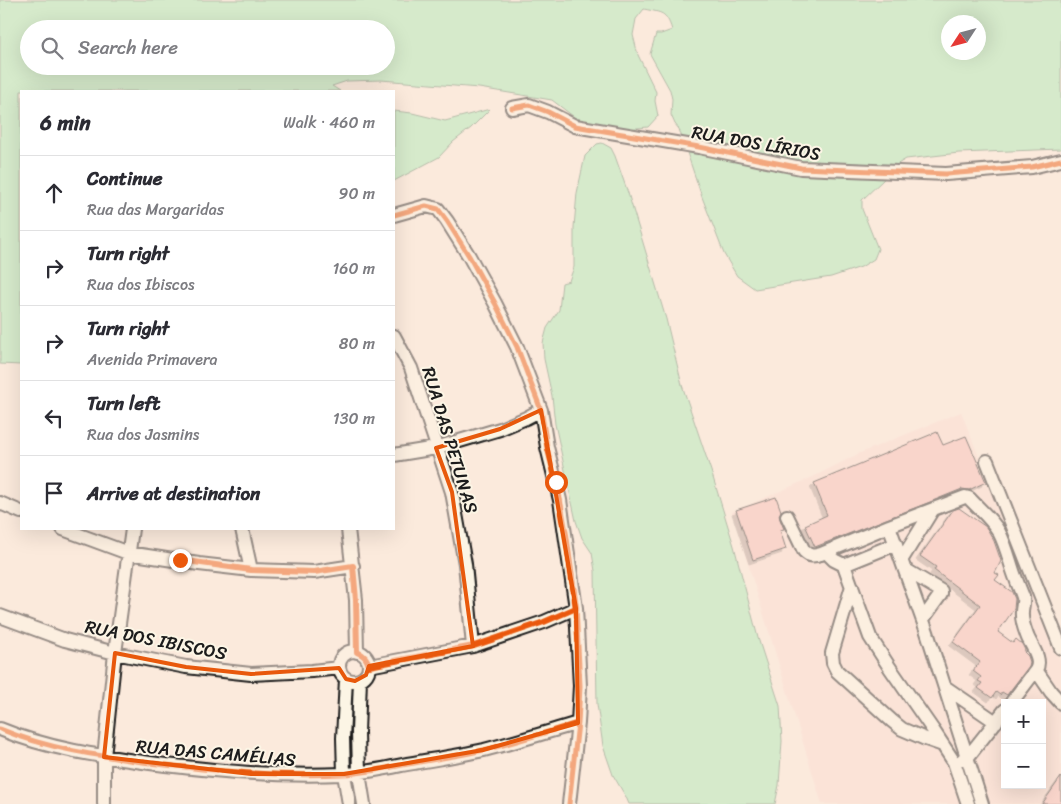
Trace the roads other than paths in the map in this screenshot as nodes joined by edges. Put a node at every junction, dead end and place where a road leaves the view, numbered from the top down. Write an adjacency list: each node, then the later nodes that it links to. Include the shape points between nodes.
1 (512, 108): 2 (street, RUA DOS LÍRIOS, via 529,105 575,126 801,168 946,174 1032,167)
2 (1061, 160)
3 (395, 215): 5 (street, via 426,206 438,209 447,221 517,347)
4 (395, 338): 6 (street, RUA DAS PETUNAS, via 412,368)
5 (541, 410): 6 (street, via 500,429); 26 (street, via 560,500)
6 (436, 448): 7 (street); 29 (street, RUA DAS PETUNAS, via 452,492 465,564)
7 (395, 455)
8 (987, 461): 30 (street)
9 (0, 503): 11 (street)
10 (933, 509): 13 (street); 22 (street); 34 (street, via 966,497 998,531 1022,595 1022,619 1039,662)
11 (20, 512)
12 (787, 516): 19 (street, via 808,555)
13 (890, 526): 18 (street); 19 (street)
14 (66, 530): 20 (street)
15 (132, 530): 20 (street)
16 (242, 530): 24 (street)
17 (348, 530): 23 (street)
18 (896, 544): 21 (street); 22 (street)
19 (826, 552): 21 (street)
20 (128, 553): 24 (street); 32 (street)
21 (844, 565): 25 (street)
22 (904, 565): 28 (street); 28 (street, via 942,592)
23 (353, 566): 24 (street, via 314,572); 31 (street)
24 (251, 570)
25 (852, 586): 44 (street, via 875,646); 44 (street, via 832,654 837,671 902,729)
26 (576, 608): 29 (street); 42 (street, via 580,686)
27 (0, 616): 32 (street, RUA DOS IBISCOS, via 65,640)
28 (923, 619): 37 (street)
29 (474, 646): 33 (street)
30 (1061, 648)
31 (357, 652): 33 (street, via 365,656); 35 (street, via 344,655 340,662)
32 (115, 653): 35 (street, RUA DOS IBISCOS, via 186,668 251,674); 45 (street)
33 (369, 666): 36 (street)
34 (1036, 670): 38 (street); 39 (street)
35 (343, 673): 36 (street, via 355,681); 49 (street)
36 (360, 680): 48 (street)
37 (945, 687): 41 (street); 46 (street)
38 (1013, 699)
39 (1061, 703)
40 (1001, 715): 41 (street)
41 (996, 722): 46 (street)
42 (578, 723): 48 (street, RUA DAS CAMÉLIAS, via 483,750); 53 (street)
43 (0, 729): 45 (street, RUA DAS CAMÉLIAS, via 58,748)
44 (943, 745): 47 (street)
45 (104, 757): 49 (street, RUA DAS CAMÉLIAS, via 251,774); 50 (street)
46 (967, 758): 47 (street); 55 (street)
47 (954, 762): 54 (street)
48 (359, 772): 49 (street, RUA DAS CAMÉLIAS); 52 (street)
49 (344, 774): 51 (street)
50 (104, 804)
51 (349, 804)
52 (364, 804)
53 (569, 804)
54 (968, 804)
55 (982, 804)

